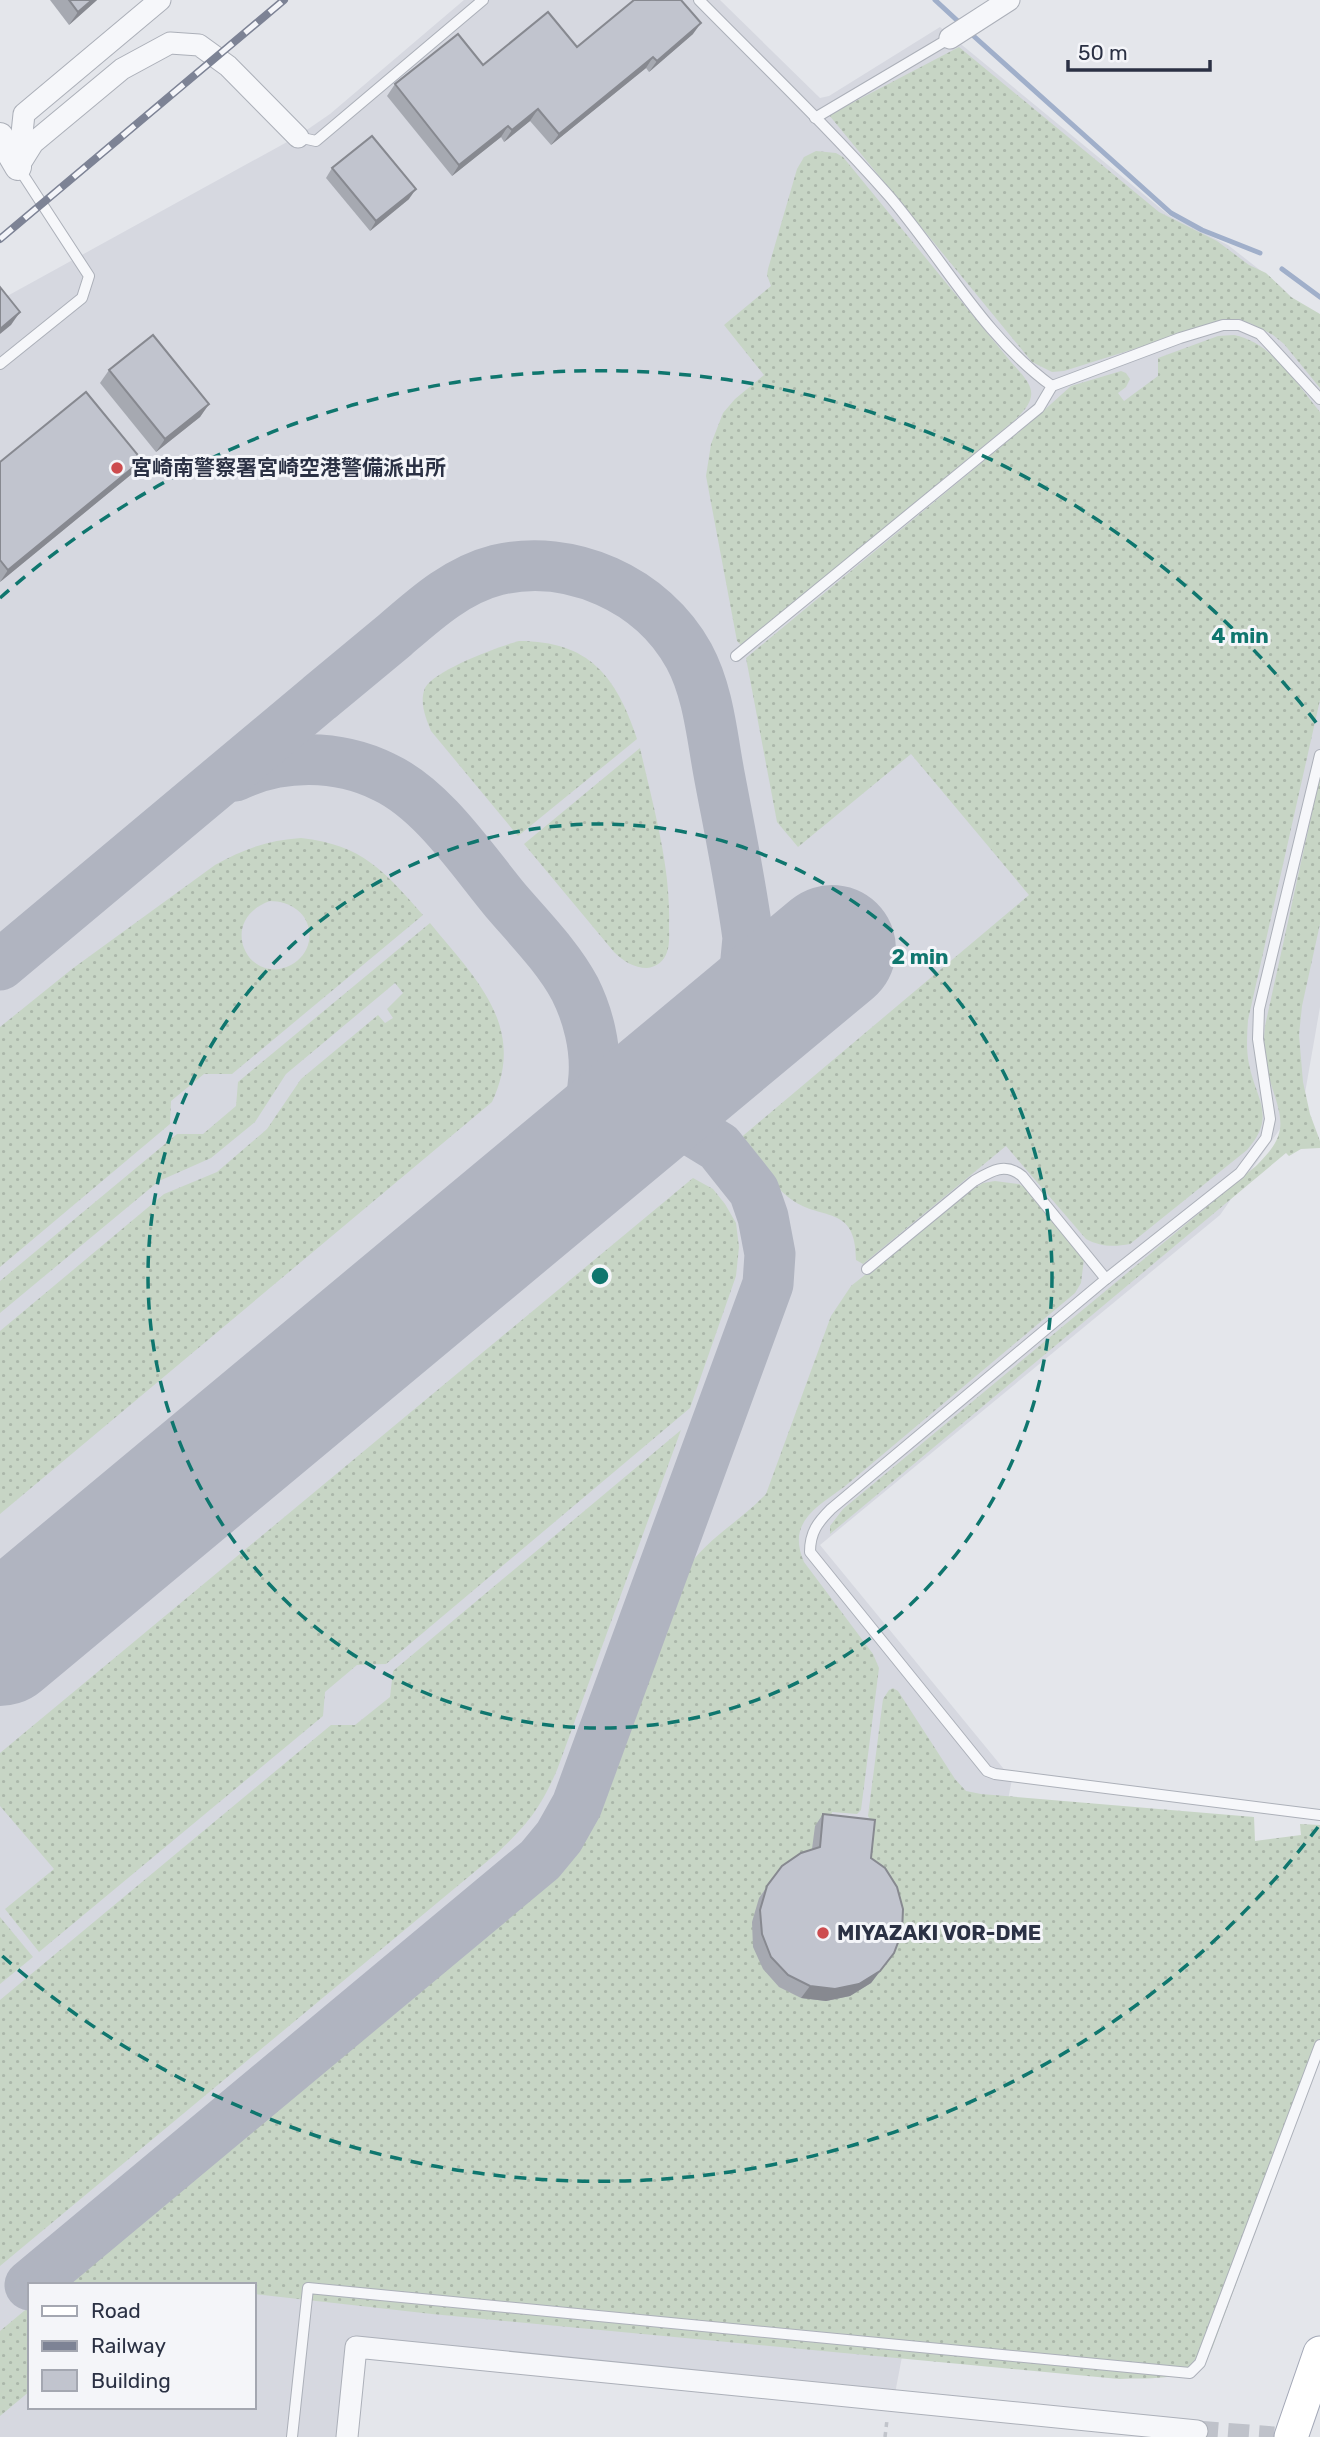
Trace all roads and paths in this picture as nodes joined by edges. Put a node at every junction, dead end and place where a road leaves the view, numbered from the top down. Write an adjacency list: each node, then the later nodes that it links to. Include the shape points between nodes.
1 (160, 0): 9 (street, via 24,114)
2 (483, 0): 8 (lane, via 316,141)
3 (699, 0): 6 (lane)
4 (1009, 0): 5 (street)
5 (950, 37): 6 (lane)
6 (815, 118): 11 (lane, via 890,197 997,336)
7 (0, 136): 9 (street)
8 (298, 137): 9 (street, via 228,66 199,45 170,43 122,69)
9 (6, 168): 10 (lane, via 89,276 82,298)
10 (0, 364)
11 (1052, 386): 12 (lane, via 1180,338 1239,325 1261,334); 13 (lane, via 1039,408)
12 (1320, 399)
13 (736, 656)
14 (1320, 754): 16 (lane, via 1259,1009 1258,1039 1270,1119 1266,1138 1240,1173)
15 (867, 1269): 16 (lane, via 974,1181 1003,1168 1022,1176)
16 (1106, 1279): 17 (lane, via 831,1509 818,1521 810,1552 987,1771)
17 (1320, 1815)
18 (1320, 2045): 21 (lane, via 1200,2363 1190,2373 308,2288)
19 (1320, 2353): 23 (main road)
20 (1197, 2431): 22 (street, via 356,2347)
21 (292, 2437)
22 (347, 2437)
23 (1292, 2437)

